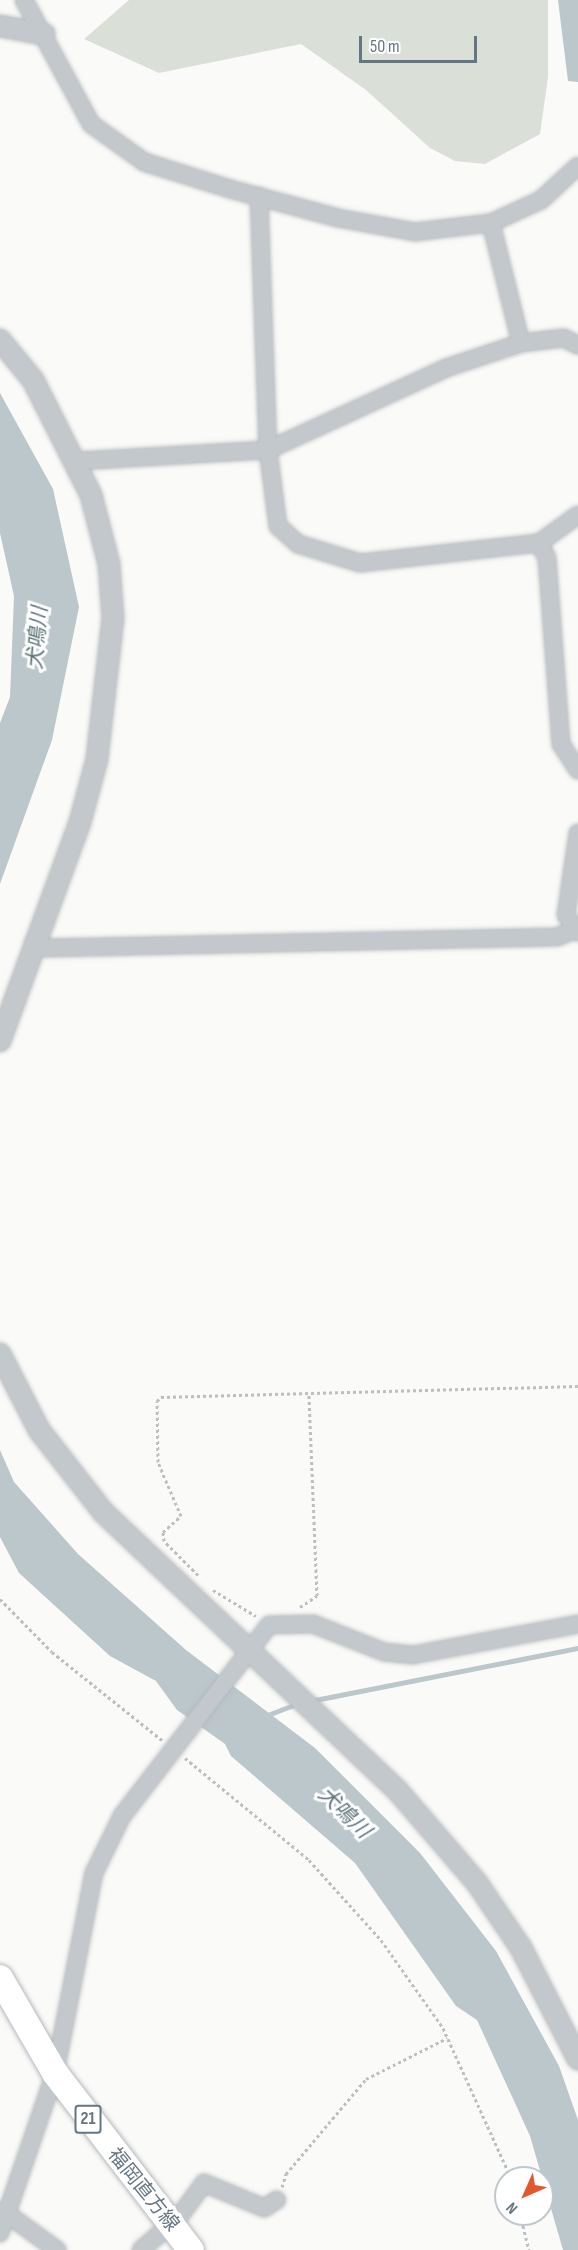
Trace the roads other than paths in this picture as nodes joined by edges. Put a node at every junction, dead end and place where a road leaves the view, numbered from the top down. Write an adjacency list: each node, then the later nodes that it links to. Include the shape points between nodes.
1 (24, 0): 3 (street)
2 (0, 26): 3 (street)
3 (44, 34): 5 (street, via 77,102 112,142 144,162)
4 (578, 166): 6 (street, via 541,200)
5 (259, 196): 6 (street, via 389,230); 10 (street)
6 (491, 223): 8 (street)
7 (0, 340): 11 (street, via 33,380)
8 (521, 343): 9 (street, via 564,338); 10 (street, via 446,368)
9 (578, 345)
10 (268, 450): 11 (street); 13 (street, via 278,526 298,544 360,563)
11 (77, 461): 17 (street, via 109,564 113,618 108,701 80,822)
12 (578, 515): 13 (street)
13 (540, 543): 14 (street, via 547,558 561,744)
14 (578, 770)
15 (578, 833): 16 (street, via 566,915)
16 (576, 931): 17 (street, via 533,938 46,948)
17 (33, 943): 18 (street)
18 (0, 1041)
19 (0, 1354): 21 (street, via 39,1430 96,1504 146,1558)
20 (578, 1624): 21 (street, via 399,1654 293,1622 269,1625)
21 (250, 1649): 23 (street, via 397,1790 477,1883 521,1947); 24 (street, via 122,1816 94,1873)
22 (0, 1978): 24 (main road, 福岡直方線 / 21)
23 (578, 2059)
24 (55, 2073): 26 (street); 27 (main road, 福岡直方線 / 21)
25 (277, 2200): 27 (street, via 264,2208 204,2183)
26 (5, 2213): 28 (street); 29 (street)
27 (171, 2225): 30 (street); 31 (main road, 福岡直方線 / 21)
28 (0, 2233)
29 (57, 2250)
30 (141, 2250)
31 (191, 2250)

